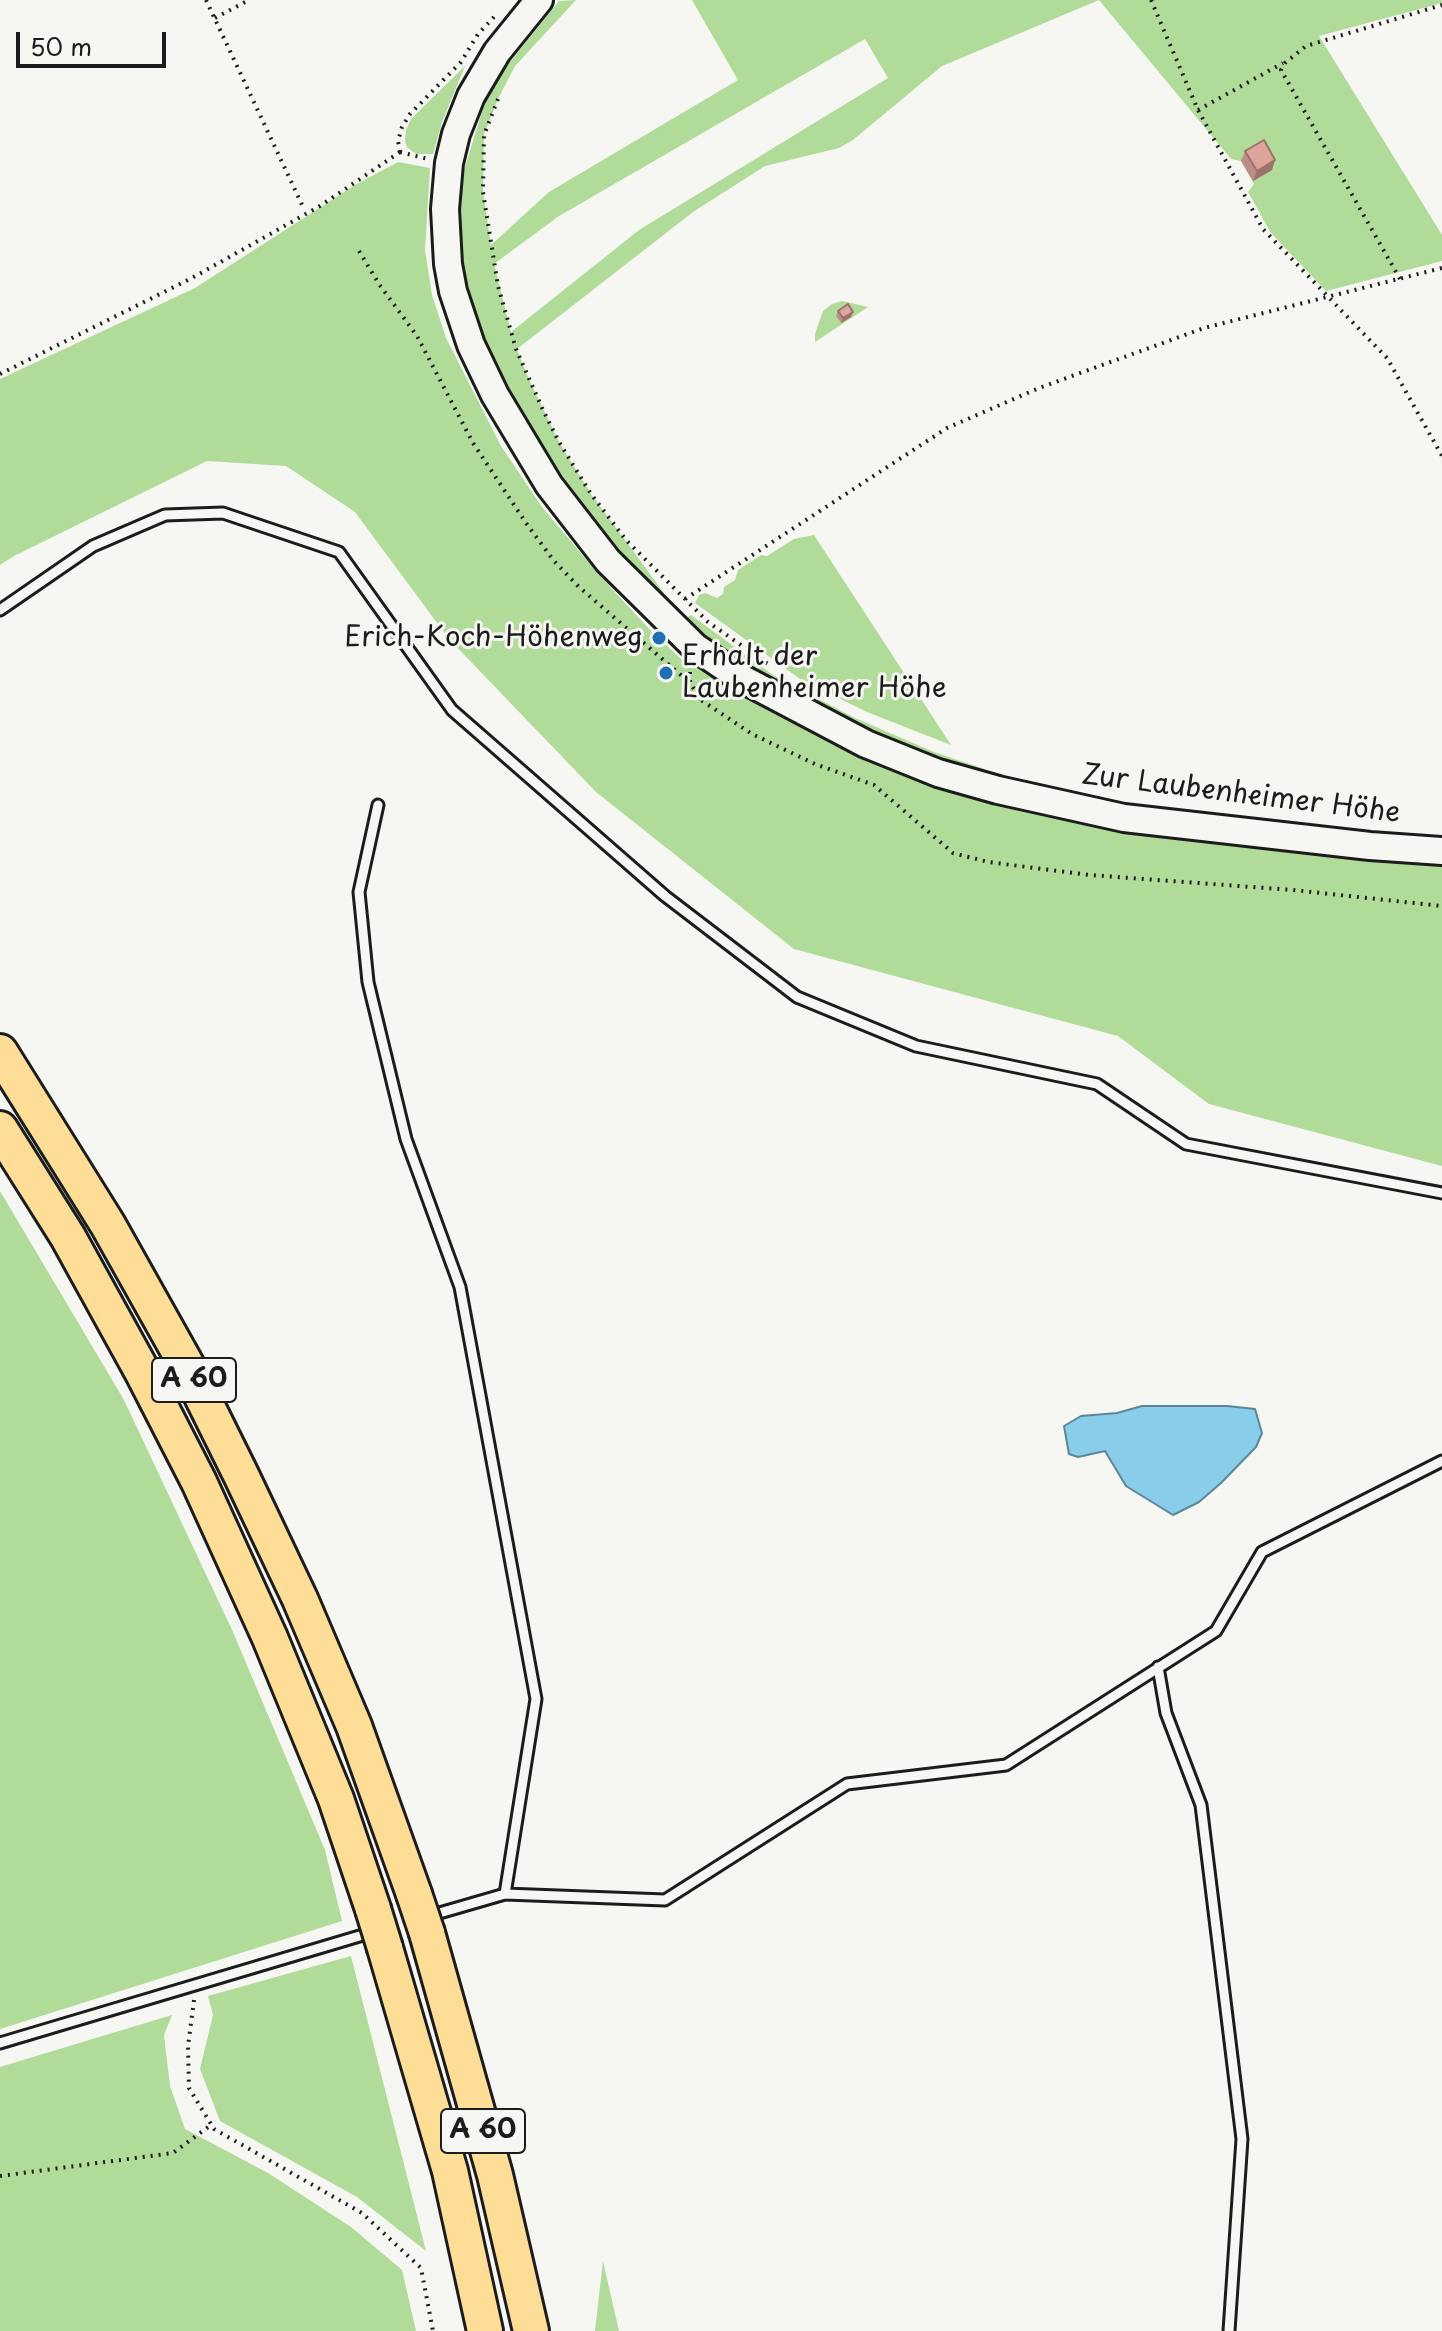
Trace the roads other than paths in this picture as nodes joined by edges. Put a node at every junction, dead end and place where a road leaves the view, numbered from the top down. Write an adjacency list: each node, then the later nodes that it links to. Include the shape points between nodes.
1 (539, 0): 4 (street, Zur Laubenheimer Höhe, via 497,52 456,134 445,209 453,291 471,345 518,437 578,524 628,583 695,647 739,677 866,744 998,790 1124,818)
2 (0, 610): 7 (lane, via 93,546 165,515 223,513 339,552 452,710 665,896 797,997 916,1046 1097,1084 1186,1144)
3 (378, 805): 10 (lane, via 359,892 368,982 406,1139 460,1287 536,1699)
4 (1442, 851)
5 (0, 1052): 11 (highway, A 60, via 108,1225 241,1475 354,1726)
6 (0, 1129): 12 (highway, A 60, via 76,1251 199,1482 336,1799)
7 (1442, 1193)
8 (1442, 1461): 9 (lane, via 1262,1552 1216,1631)
9 (1158, 1667): 10 (lane, via 1006,1765 847,1784 665,1900); 16 (lane, via 1166,1713 1201,1805 1242,2139)
10 (505, 1894): 11 (lane)
11 (419, 1916): 15 (highway, A 60, via 495,2175)
12 (381, 1929): 13 (lane); 14 (highway, A 60, via 450,2171)
13 (0, 2043)
14 (485, 2331)
15 (531, 2331)
16 (1229, 2331)

